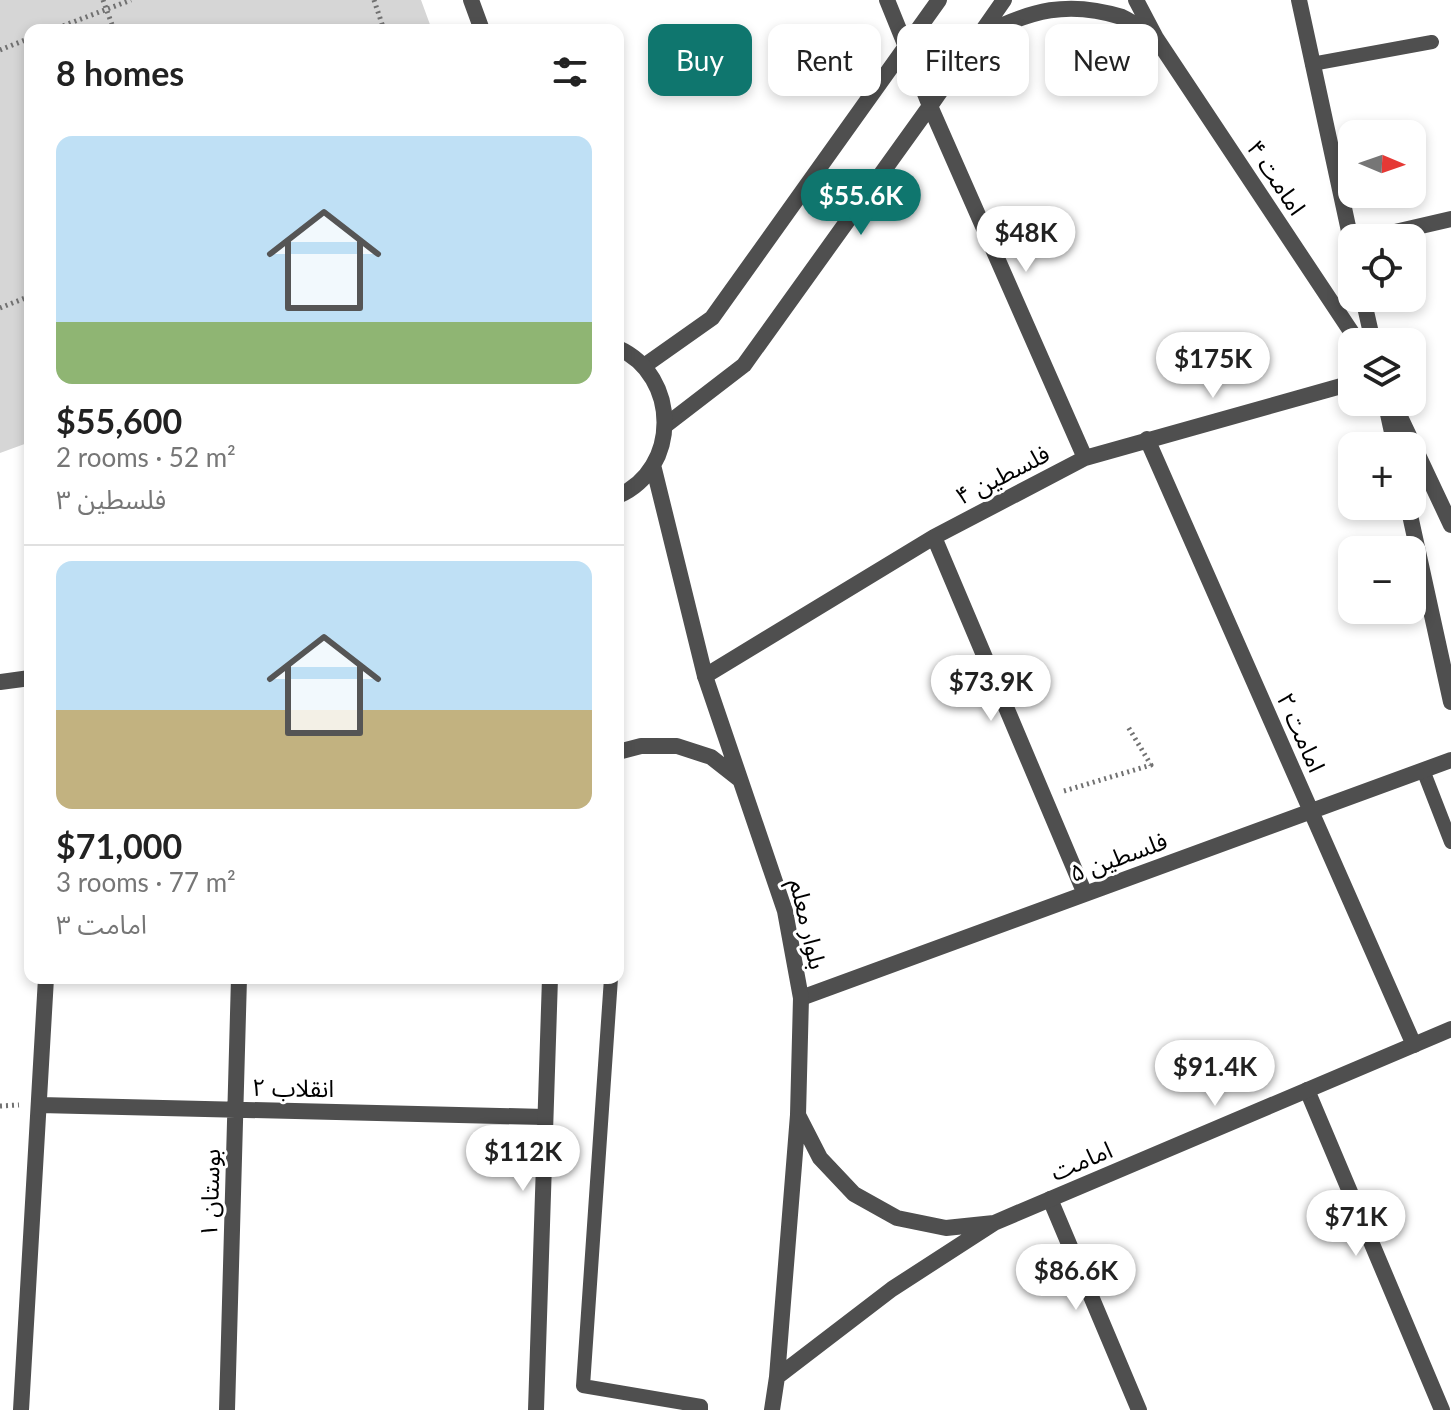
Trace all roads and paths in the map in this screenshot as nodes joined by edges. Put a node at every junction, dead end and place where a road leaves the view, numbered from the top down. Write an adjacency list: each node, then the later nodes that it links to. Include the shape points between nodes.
1 (103, 0): 10 (path)
2 (131, 0): 10 (path)
3 (374, 0): 13 (path)
4 (471, 0): 14 (street)
5 (887, 0): 20 (street)
6 (939, 0): 15 (street)
7 (1004, 0): 16 (street)
8 (1136, 0): 19 (street, امامت ۴)
9 (1299, 0): 26 (street)
10 (106, 9): 11 (path); 12 (path)
11 (67, 24)
12 (112, 24)
13 (382, 24)
14 (480, 24)
15 (922, 24)
16 (986, 24)
17 (1004, 24): 18 (street, via 1052,7 1089,7)
18 (1134, 24)
19 (1149, 24)
20 (897, 26)
21 (24, 40): 24 (path)
22 (1158, 41): 35 (street, امامت ۴)
23 (1432, 42): 26 (lane)
24 (0, 50)
25 (897, 58): 37 (street, via 712,318)
26 (1312, 64): 31 (street)
27 (926, 96): 29 (street)
28 (937, 96): 29 (street)
29 (930, 106): 40 (street, via 744,365); 42 (street)
30 (1451, 219): 32 (street)
31 (1348, 224)
32 (1426, 225)
33 (24, 298): 34 (path)
34 (0, 308)
35 (1349, 328)
36 (624, 349): 37 (street)
37 (644, 366): 40 (street, via 664,404)
38 (1338, 387): 41 (street, فلسطین ۴)
39 (1400, 416): 46 (street)
40 (666, 425): 43 (street)
41 (1147, 439): 42 (street, فلسطین ۴); 58 (street, امامت ۲)
42 (1085, 458): 47 (street, فلسطین ۴)
43 (653, 465): 44 (street); 48 (street, بلوار معلم)
44 (624, 492)
45 (1411, 520): 51 (street)
46 (1451, 525)
47 (934, 537): 48 (street, فلسطین ۴); 57 (street)
48 (705, 676): 56 (street, بلوار معلم)
49 (24, 679): 50 (street)
50 (0, 682)
51 (1451, 702)
52 (1127, 725): 57 (path, via 1151,765)
53 (624, 750): 56 (street, via 677,746 711,757)
54 (1451, 760): 55 (street, فلسطین ۵)
55 (1423, 770): 58 (street, فلسطین ۵); 59 (lane)
56 (739, 779): 65 (street, بلوار معلم, via 785,911)
57 (1044, 797): 60 (street)
58 (1311, 811): 60 (street, فلسطین ۵); 67 (street, امامت ۲)
59 (1451, 842)
60 (1085, 894): 65 (street, فلسطین ۵)
61 (46, 984): 69 (street)
62 (239, 984): 70 (street, بوستان ۱)
63 (550, 984): 72 (street)
64 (611, 984): 79 (lane, via 583,1386)
65 (801, 998): 71 (street, بلوار معلم)
66 (1451, 1029): 67 (street, امامت)
67 (1414, 1045): 68 (street, امامت)
68 (1307, 1090): 73 (street, امامت); 82 (street)
69 (40, 1105): 70 (street, انقلاب ۲); 76 (street)
70 (235, 1109): 72 (street, انقلاب ۲); 77 (street, بوستان ۱)
71 (798, 1115): 74 (street, via 820,1158 854,1194 897,1218 946,1228); 75 (street, بلوار معلم)
72 (545, 1117): 78 (street)
73 (1050, 1199): 74 (street, امامت); 81 (street)
74 (994, 1223): 75 (street, via 892,1289)
75 (777, 1377): 80 (street, بلوار معلم)
76 (21, 1410)
77 (227, 1410)
78 (536, 1410)
79 (701, 1410)
80 (772, 1410)
81 (1139, 1410)
82 (1442, 1410)

